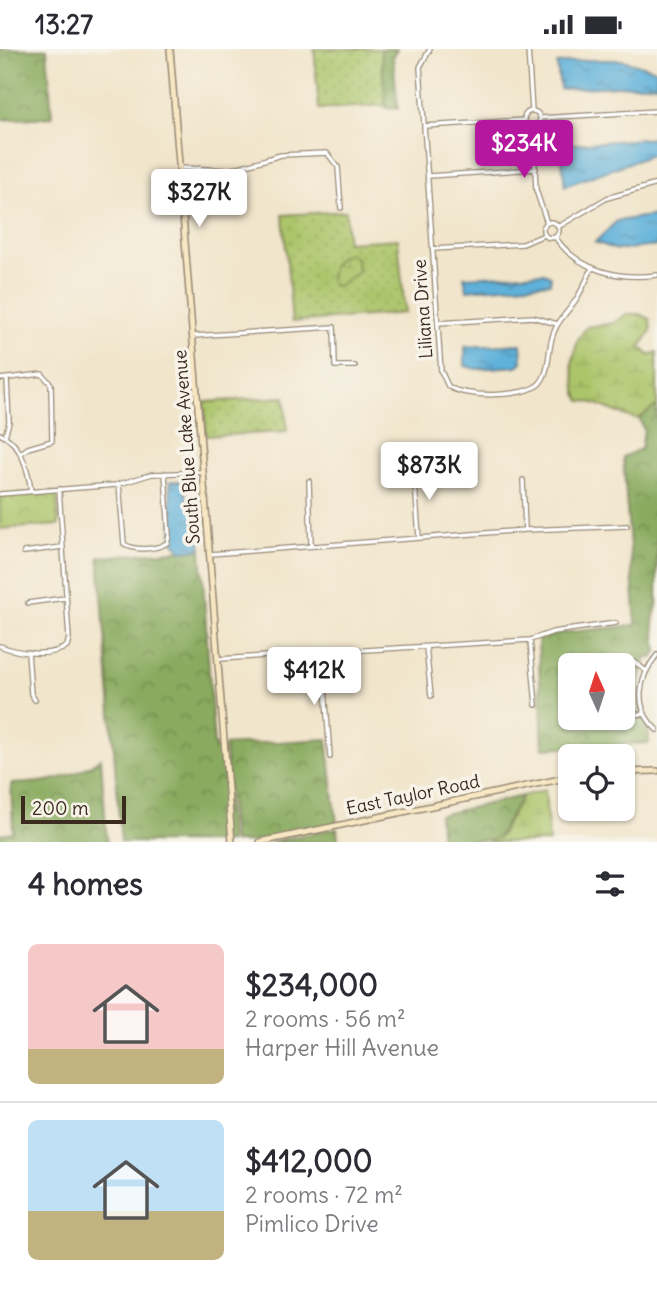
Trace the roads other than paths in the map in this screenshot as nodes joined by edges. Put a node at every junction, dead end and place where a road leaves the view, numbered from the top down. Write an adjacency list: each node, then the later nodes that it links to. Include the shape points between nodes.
1 (170, 49): 10 (main road, South Blue Lake Avenue)
2 (430, 49): 8 (street, Liliana Drive, via 420,67)
3 (528, 49): 4 (street)
4 (532, 111): 6 (street); 7 (street)
5 (657, 111): 6 (street)
6 (540, 118): 9 (street)
7 (525, 120): 8 (street); 9 (street)
8 (424, 126): 12 (street, Liliana Drive)
9 (533, 126): 11 (street)
10 (180, 168): 14 (street, via 200,167 206,174 252,166 281,155 327,153 338,167); 24 (main road, South Blue Lake Avenue)
11 (536, 169): 12 (street); 15 (street, via 536,190)
12 (428, 176): 19 (street, Liliana Drive)
13 (657, 184): 16 (street, via 607,198)
14 (341, 208)
15 (547, 223): 16 (street); 17 (street)
16 (558, 227): 18 (street)
17 (544, 235): 18 (street); 19 (street, via 523,244)
18 (555, 237): 20 (street)
19 (433, 249): 22 (street, Liliana Drive)
20 (592, 268): 21 (street, via 632,278); 23 (street, Liliana Drive, via 577,299)
21 (657, 275)
22 (438, 323): 23 (street, via 533,317); 23 (street, Liliana Drive, via 443,379 452,389 469,395 534,388 545,373)
23 (557, 324)
24 (193, 336): 25 (street, via 334,327 334,363); 31 (main road, South Blue Lake Avenue)
25 (355, 366)
26 (6, 378): 27 (street); 28 (street, via 9,422); 29 (street, via 42,374 51,384 52,441)
27 (0, 379)
28 (2, 435): 29 (street)
29 (21, 453): 37 (street)
30 (414, 469): 41 (street)
31 (203, 472): 32 (street); 45 (main road, South Blue Lake Avenue)
32 (164, 473): 35 (street); 35 (street, via 169,536 160,547 132,549 124,544)
33 (523, 480): 40 (street)
34 (309, 481): 42 (street)
35 (119, 484): 36 (street)
36 (58, 489): 37 (street); 43 (street)
37 (31, 491): 38 (street)
38 (0, 494)
39 (627, 526): 40 (street)
40 (525, 530): 41 (street)
41 (419, 537): 42 (street)
42 (312, 545): 45 (street)
43 (62, 547): 44 (street); 46 (street)
44 (24, 552)
45 (208, 554): 55 (main road, South Blue Lake Avenue)
46 (65, 598): 47 (street); 53 (street, via 67,646)
47 (29, 603)
48 (616, 623): 49 (street)
49 (530, 640): 51 (street); 60 (street)
50 (0, 646): 53 (street)
51 (426, 647): 52 (street); 58 (street)
52 (319, 651): 55 (street); 64 (street)
53 (28, 652): 59 (street)
54 (657, 655): 57 (street)
55 (216, 659): 68 (main road, South Blue Lake Avenue)
56 (635, 663): 57 (street)
57 (645, 670): 62 (street, via 641,684)
58 (431, 696)
59 (35, 700)
60 (536, 705)
61 (635, 714): 62 (street)
62 (645, 714): 63 (street)
63 (657, 730)
64 (330, 757)
65 (657, 771): 66 (main road)
66 (635, 772)
67 (558, 780): 69 (main road, East Taylor Road)
68 (232, 842)
69 (261, 842)

